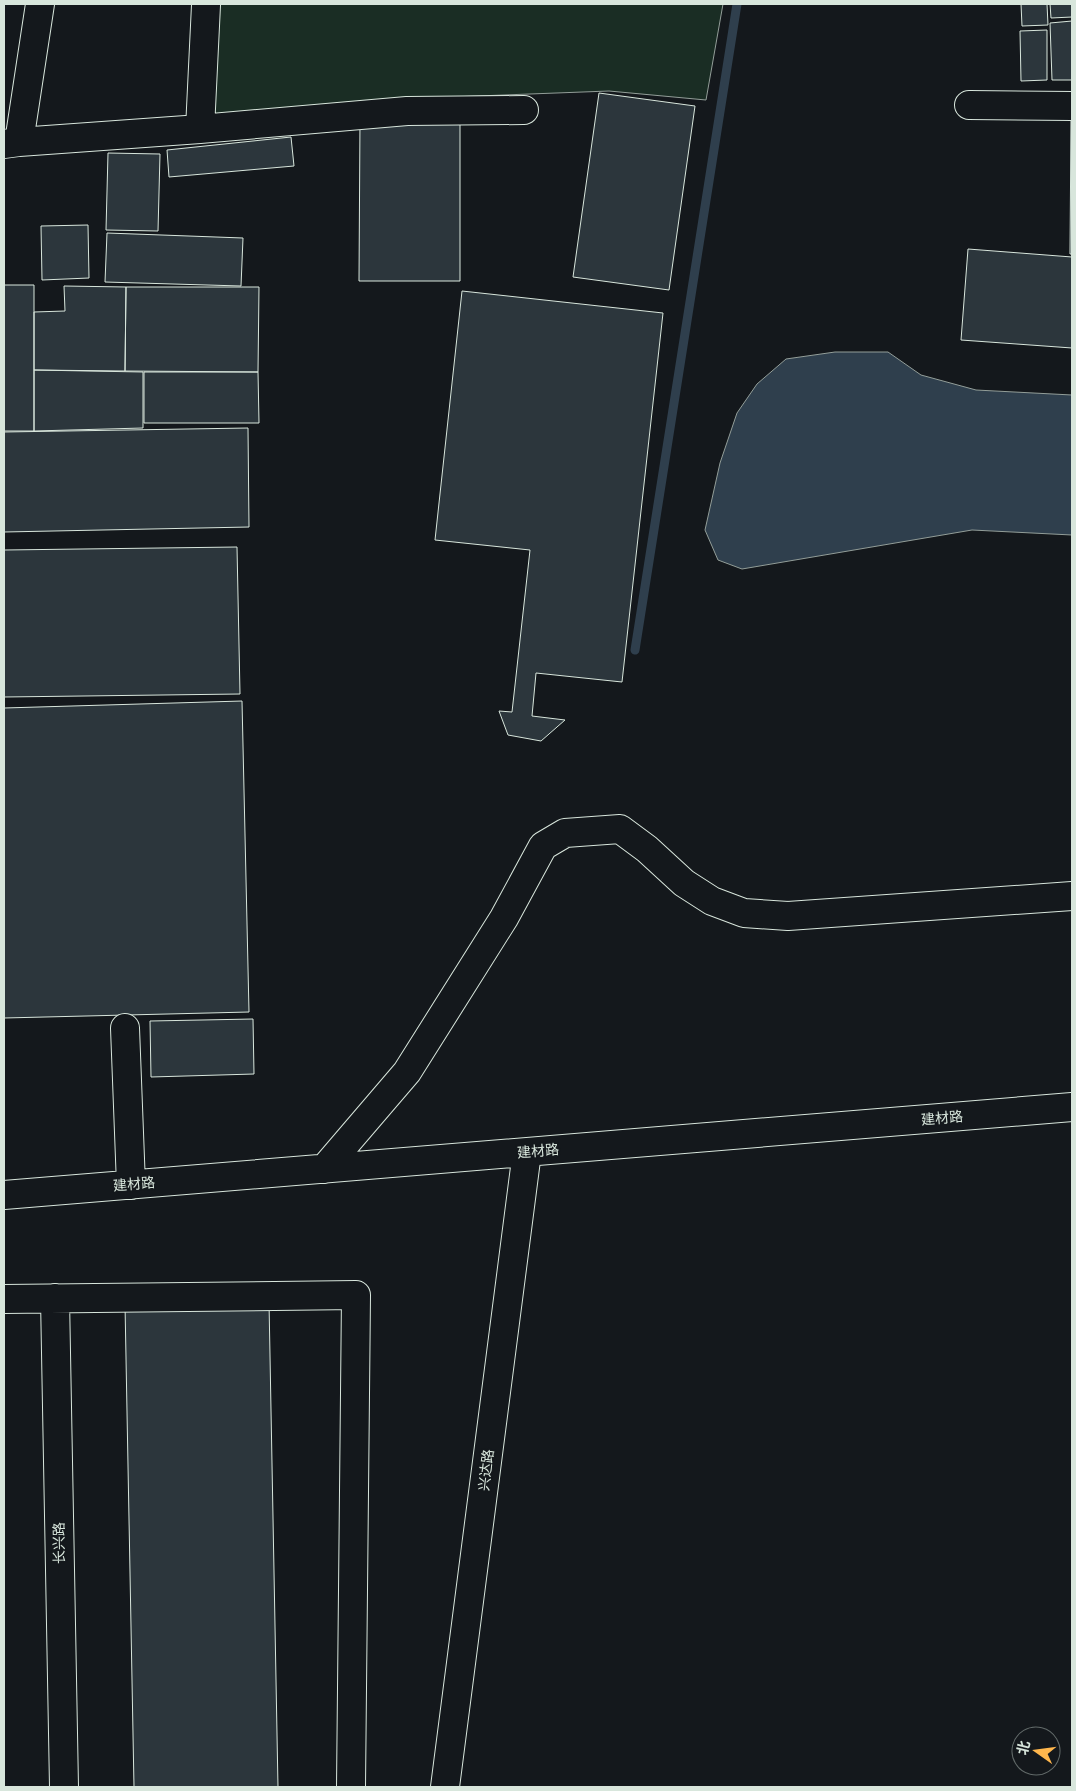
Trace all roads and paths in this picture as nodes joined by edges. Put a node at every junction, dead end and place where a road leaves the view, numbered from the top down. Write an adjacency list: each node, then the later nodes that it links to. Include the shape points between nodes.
1 (40, 4): 7 (street)
2 (206, 5): 6 (street)
3 (969, 105): 4 (street)
4 (1072, 106)
5 (524, 110): 6 (street, via 407,111)
6 (200, 130): 7 (street)
7 (11, 143)
8 (1072, 896): 12 (street, via 788,916 744,913 712,900 684,883 647,848 620,829 565,833 543,846 504,918 407,1072)
9 (125, 1028): 13 (street)
10 (1072, 1107): 11 (street, 建材路)
11 (527, 1152): 12 (street, 建材路); 17 (street, 兴达路)
12 (324, 1169): 13 (street, 建材路)
13 (131, 1185): 14 (street, 建材路)
14 (4, 1195)
15 (55, 1298): 16 (street); 18 (street, 长兴路); 19 (street, via 356,1294)
16 (4, 1299)
17 (451, 1786)
18 (64, 1787)
19 (351, 1787)

